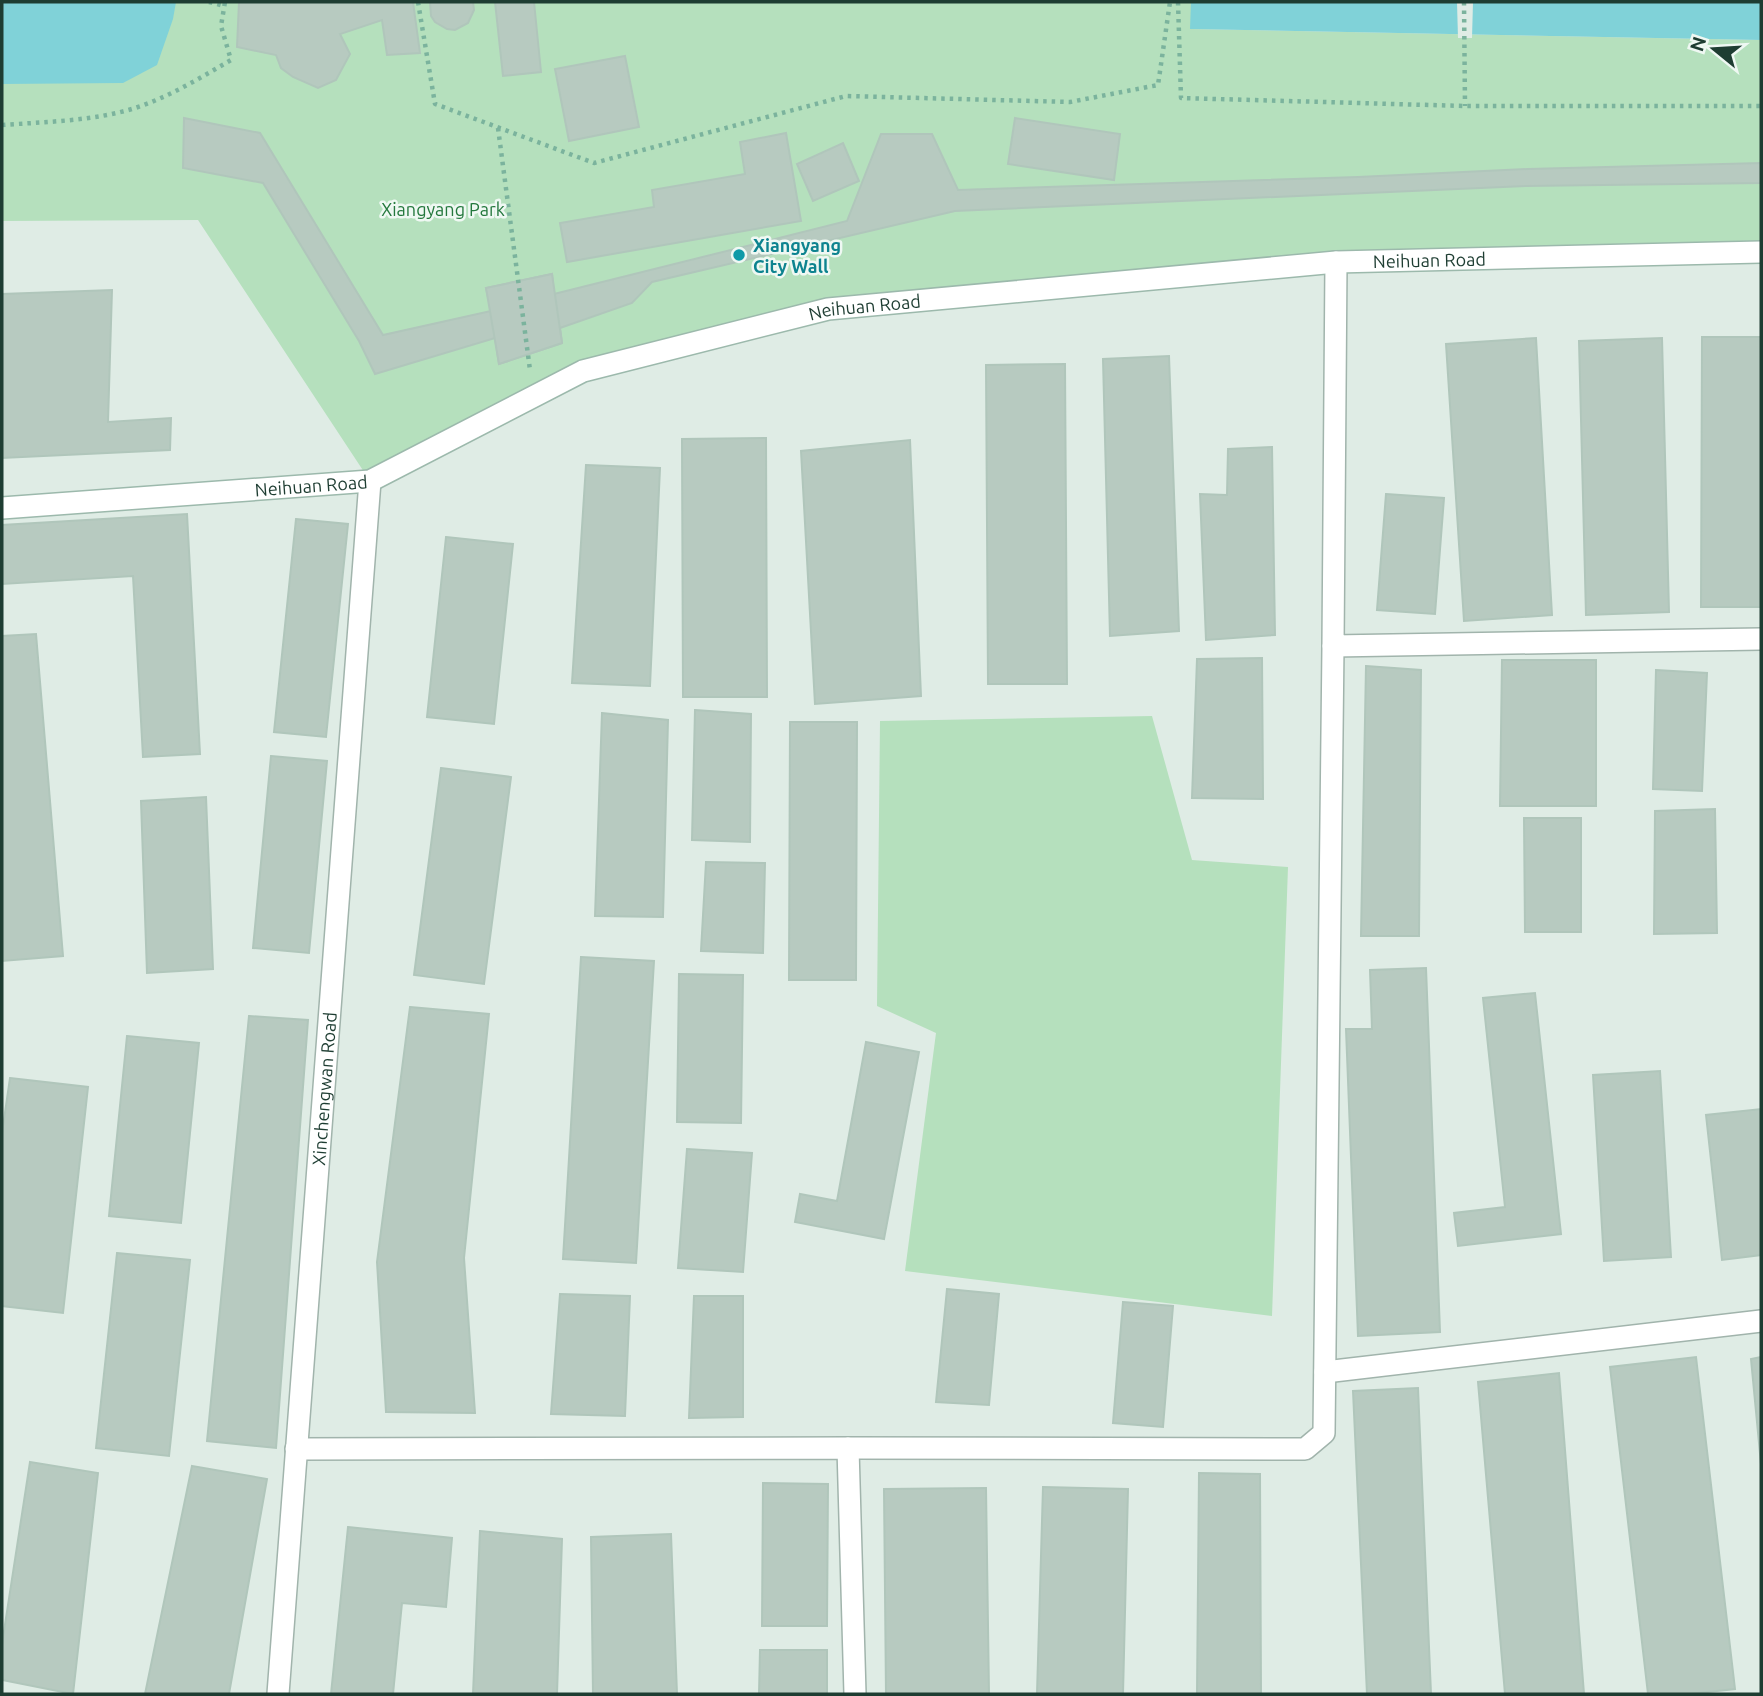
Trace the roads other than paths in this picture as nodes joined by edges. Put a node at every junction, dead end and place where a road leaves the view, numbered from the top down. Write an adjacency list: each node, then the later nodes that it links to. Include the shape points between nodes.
1 (1761, 252): 2 (street, Neihuan Road)
2 (1336, 262): 3 (street, Neihuan Road, via 828,309 583,371); 6 (street)
3 (370, 481): 4 (street, Neihuan Road); 10 (street, Xinchengwan Road)
4 (2, 508)
5 (1761, 639): 6 (street)
6 (1333, 646): 8 (street)
7 (1761, 1321): 8 (street)
8 (1325, 1372): 9 (street, via 1324,1433 1305,1449)
9 (848, 1448): 10 (street); 12 (street)
10 (296, 1449): 11 (street, Xinchengwan Road)
11 (278, 1694)
12 (855, 1694)

